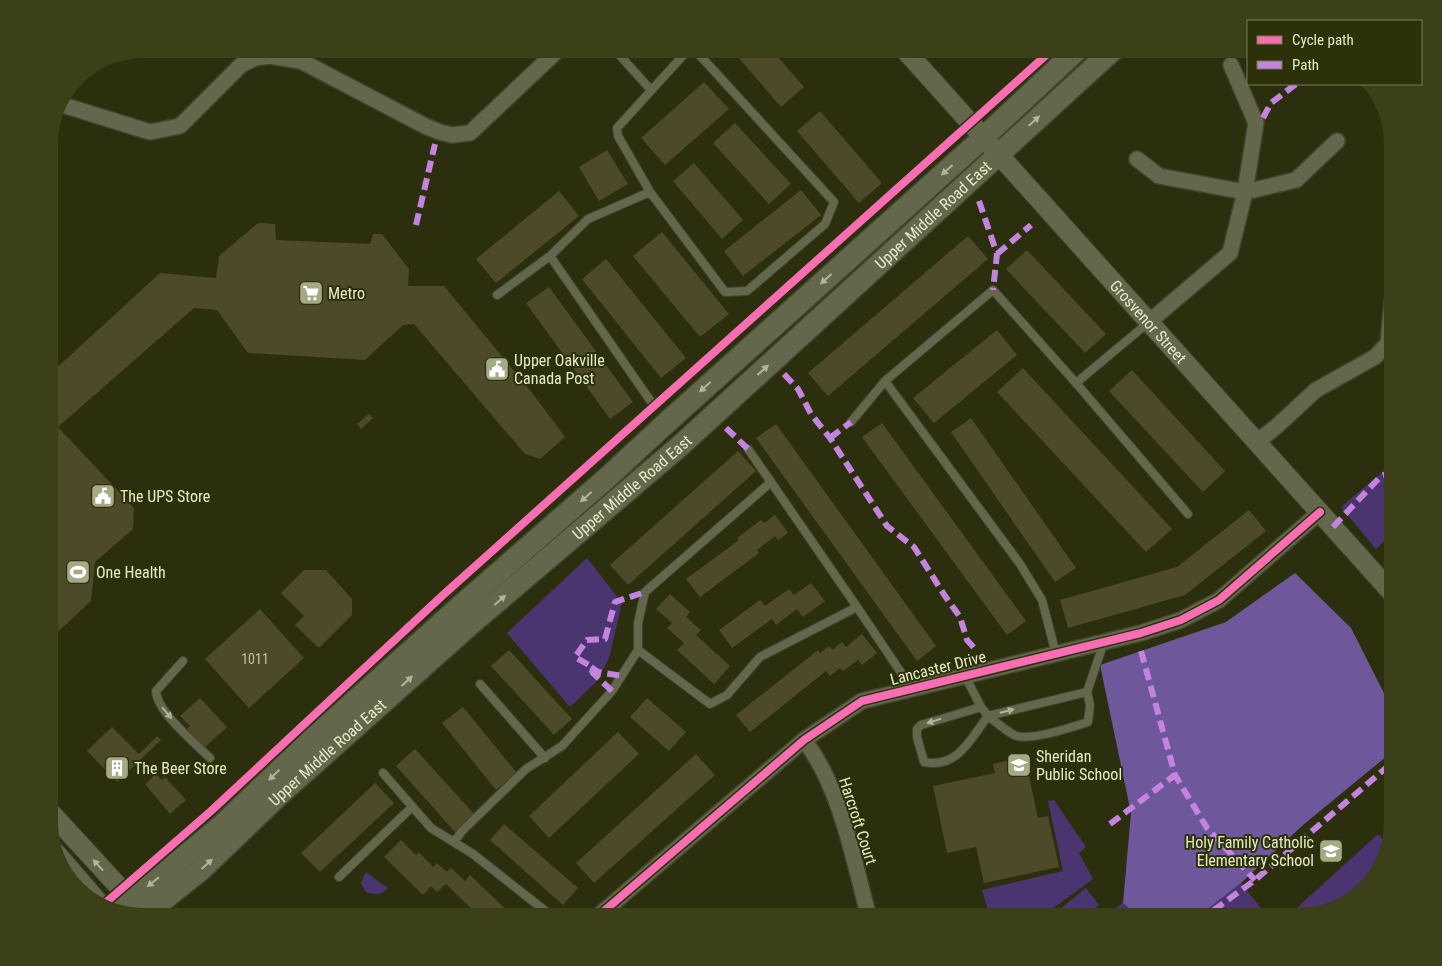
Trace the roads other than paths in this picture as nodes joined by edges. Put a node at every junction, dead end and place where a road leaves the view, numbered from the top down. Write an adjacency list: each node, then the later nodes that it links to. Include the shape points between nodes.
1 (255, 58): 12 (street, via 241,64 180,126 150,132)
2 (282, 58): 3 (street, via 301,61 427,127 452,135 470,132)
3 (548, 58)
4 (622, 58): 11 (lane)
5 (680, 58): 11 (lane)
6 (702, 58): 17 (lane, via 834,202 831,212 825,224 747,291 725,292)
7 (912, 58): 13 (street, Grosvenor Street)
8 (1068, 58): 13 (main road, Upper Middle Road East)
9 (1104, 58): 15 (main road, Upper Middle Road East, one-way to 9)
10 (1231, 65): 18 (street, via 1256,123)
11 (651, 90): 17 (lane, via 617,128 618,136)
12 (66, 106)
13 (984, 138): 15 (street, Grosvenor Street); 55 (main road, Upper Middle Road East, one-way to 55, via 310,741)
14 (1337, 142): 18 (street, via 1296,180)
15 (998, 154): 21 (street, Grosvenor Street); 56 (main road, Upper Middle Road East, one-way to 15, via 202,869 279,795 472,623 681,445)
16 (1137, 159): 18 (street, via 1159,176)
17 (650, 192): 19 (lane, via 588,219)
18 (1245, 192): 21 (street, via 1230,253)
19 (550, 256): 20 (lane); 25 (lane)
20 (496, 295)
21 (1149, 322): 24 (lane); 27 (street, Grosvenor Street)
22 (1384, 348): 27 (street, via 1375,357 1316,390)
23 (885, 381): 24 (lane, via 993,290); 26 (lane); 36 (lane, via 1020,564 1042,600)
24 (1076, 383): 31 (lane)
25 (654, 406)
26 (851, 422)
27 (1257, 442): 30 (street, Grosvenor Street)
28 (748, 450): 29 (lane)
29 (770, 482): 33 (lane); 35 (lane, via 645,592 638,623)
30 (1320, 512): 32 (street, Grosvenor Street); 34 (street, Lancaster Drive, via 1219,600 1181,620)
31 (1188, 514)
32 (1384, 584)
33 (857, 607): 35 (lane, via 760,657 727,695 710,704); 40 (lane)
34 (1104, 642): 36 (street, Lancaster Drive); 41 (lane)
35 (638, 650): 46 (lane, via 612,691 562,746)
36 (1056, 654): 38 (street, Lancaster Drive)
37 (183, 661): 45 (lane, one-way to 45, via 156,691 156,696 165,712)
38 (965, 676): 40 (street, Lancaster Drive); 42 (lane)
39 (480, 684): 46 (lane)
40 (912, 689): 44 (street, Lancaster Drive, via 862,701)
41 (1087, 692): 43 (lane, one-way to 41); 43 (lane, via 1090,705 1088,722 1041,735 1015,736)
42 (981, 706): 43 (lane); 43 (lane, one-way to 43, via 921,725 917,729 917,738 924,762 948,761 960,754)
43 (988, 716)
44 (804, 740): 58 (street, Lancaster Drive); 59 (street, Harcroft Court, via 814,752 835,797)
45 (210, 758)
46 (545, 758): 50 (lane, via 526,769)
47 (383, 772): 48 (lane)
48 (412, 807): 50 (lane, via 430,828); 52 (lane)
49 (58, 821): 54 (street, one-way to 49)
50 (454, 842): 57 (lane)
51 (75, 875): 53 (street)
52 (339, 877)
53 (84, 886)
54 (134, 908)
55 (141, 908)
56 (143, 908)
57 (542, 908)
58 (608, 908)
59 (866, 908)

